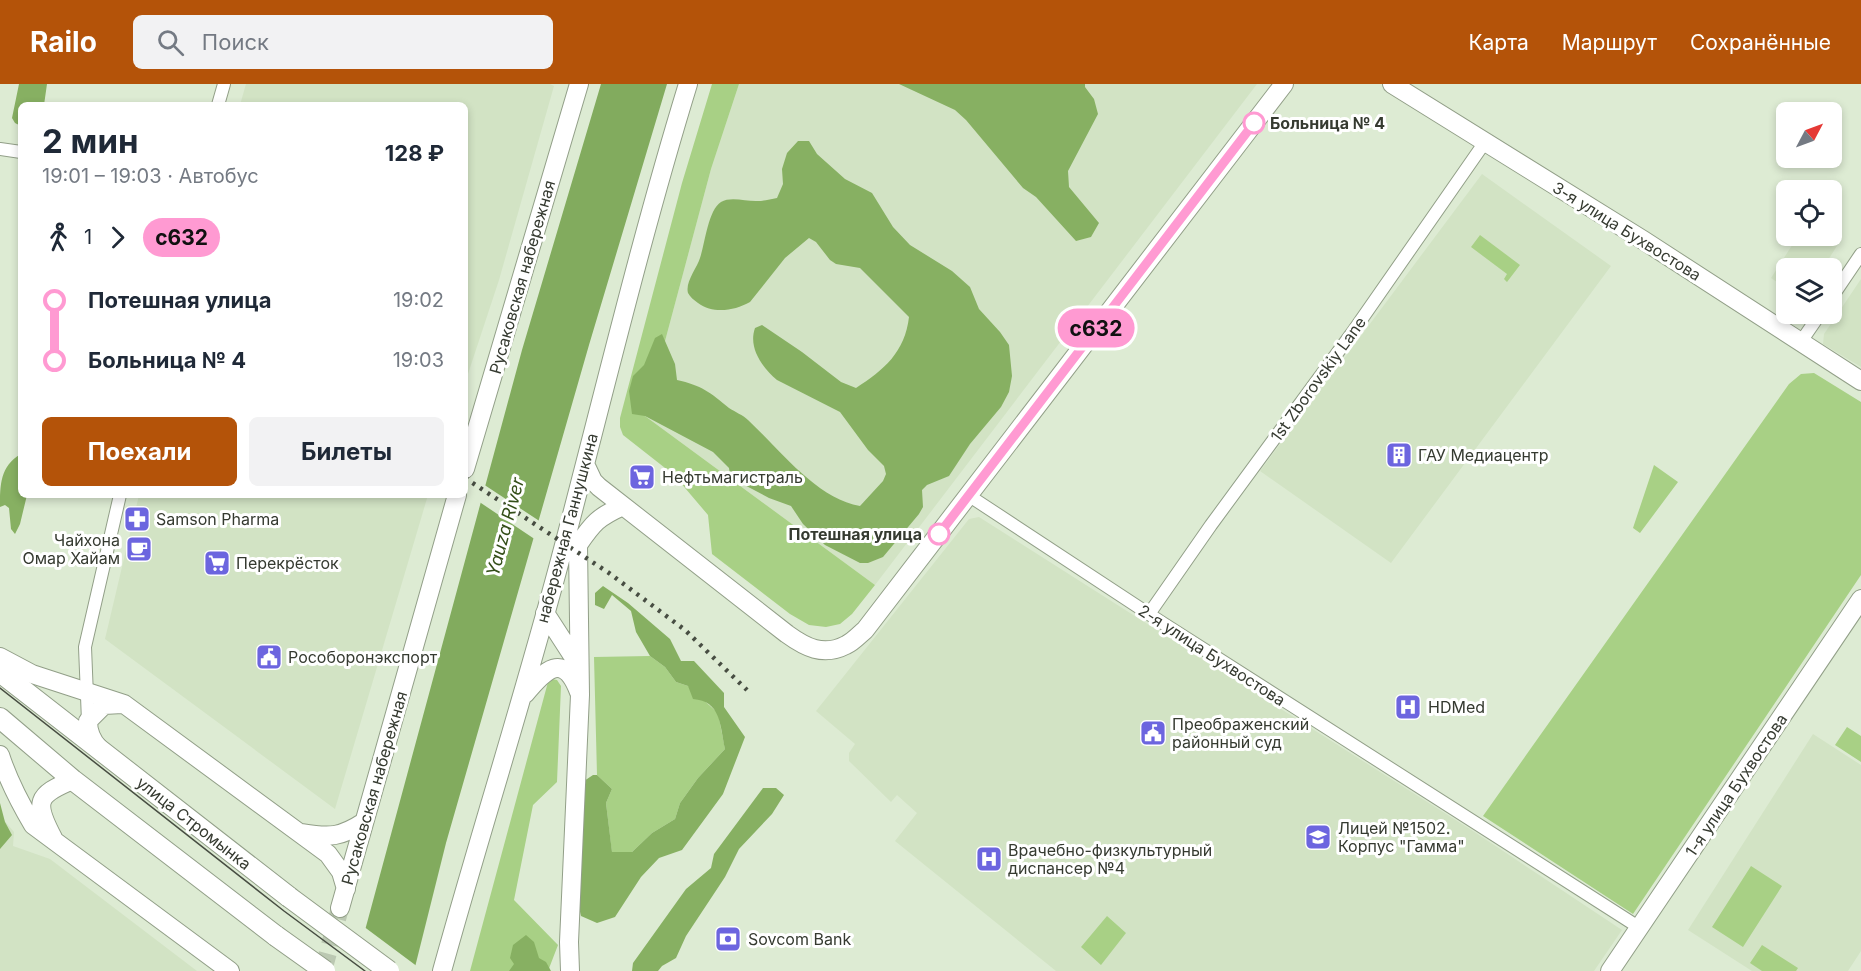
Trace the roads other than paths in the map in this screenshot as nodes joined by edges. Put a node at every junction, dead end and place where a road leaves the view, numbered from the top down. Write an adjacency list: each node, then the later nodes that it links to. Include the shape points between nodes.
1 (224, 84): 6 (street)
2 (579, 84): 15 (main road, Русаковская набережная)
3 (688, 84): 16 (main road, набережная Ганнушкина)
4 (1284, 84): 17 (main road)
5 (1392, 84): 7 (main road, 3-я улица Бухвостова)
6 (219, 102)
7 (1485, 142): 13 (main road, 3-я улица Бухвостова); 24 (street, 1st Zborovskiy Lane)
8 (0, 149): 9 (street)
9 (18, 152)
10 (1861, 254): 11 (street)
11 (1842, 282)
12 (1813, 324): 13 (street)
13 (1800, 343): 14 (main road, 3-я улица Бухвостова)
14 (1861, 381)
15 (468, 459)
16 (585, 464): 20 (main road, via 593,481); 21 (main road, набережная Ганнушкина)
17 (968, 495): 20 (main road, via 865,630 846,645 827,650 807,647 787,634); 24 (street, 2-я улица Бухвостова)
18 (119, 498): 28 (street, via 85,646)
19 (456, 498): 37 (main road, Русаковская набережная)
20 (623, 506): 21 (main road, via 599,506); 26 (main road, via 602,515 578,545)
21 (569, 527): 23 (main road, набережная Ганнушкина)
22 (1861, 599): 42 (main road, 1-я улица Бухвостова)
23 (545, 613): 26 (main road); 30 (main road, набережная Ганнушкина)
24 (1149, 614): 42 (street, 2-я улица Бухвостова)
25 (0, 657): 28 (main road, via 32,674)
26 (578, 664): 29 (main road)
27 (0, 672): 34 (main road, улица Стромынка)
28 (87, 691): 31 (main road); 33 (street)
29 (580, 695): 30 (main road, via 573,677 557,668 539,676); 43 (main road)
30 (520, 700): 47 (main road, набережная Ганнушкина)
31 (124, 704): 33 (main road, via 104,705); 38 (main road)
32 (0, 718): 36 (main road)
33 (88, 721): 34 (main road, via 92,741)
34 (102, 752): 46 (main road, улица Стромынка, bridge)
35 (0, 755): 39 (main road, via 33,825)
36 (73, 780): 39 (main road, via 49,791 41,804); 45 (main road, bridge)
37 (364, 822): 38 (main road, via 340,835); 40 (main road, Русаковская набережная)
38 (302, 833): 40 (main road, via 328,854 341,872)
39 (55, 842): 44 (main road)
40 (346, 889): 41 (main road, Русаковская набережная)
41 (339, 908)
42 (1640, 928): 50 (main road, 1-я улица Бухвостова)
43 (569, 951): 48 (main road); 49 (main road)
44 (230, 971)
45 (325, 971)
46 (389, 971)
47 (442, 971)
48 (564, 971)
49 (570, 971)
50 (1610, 971)

